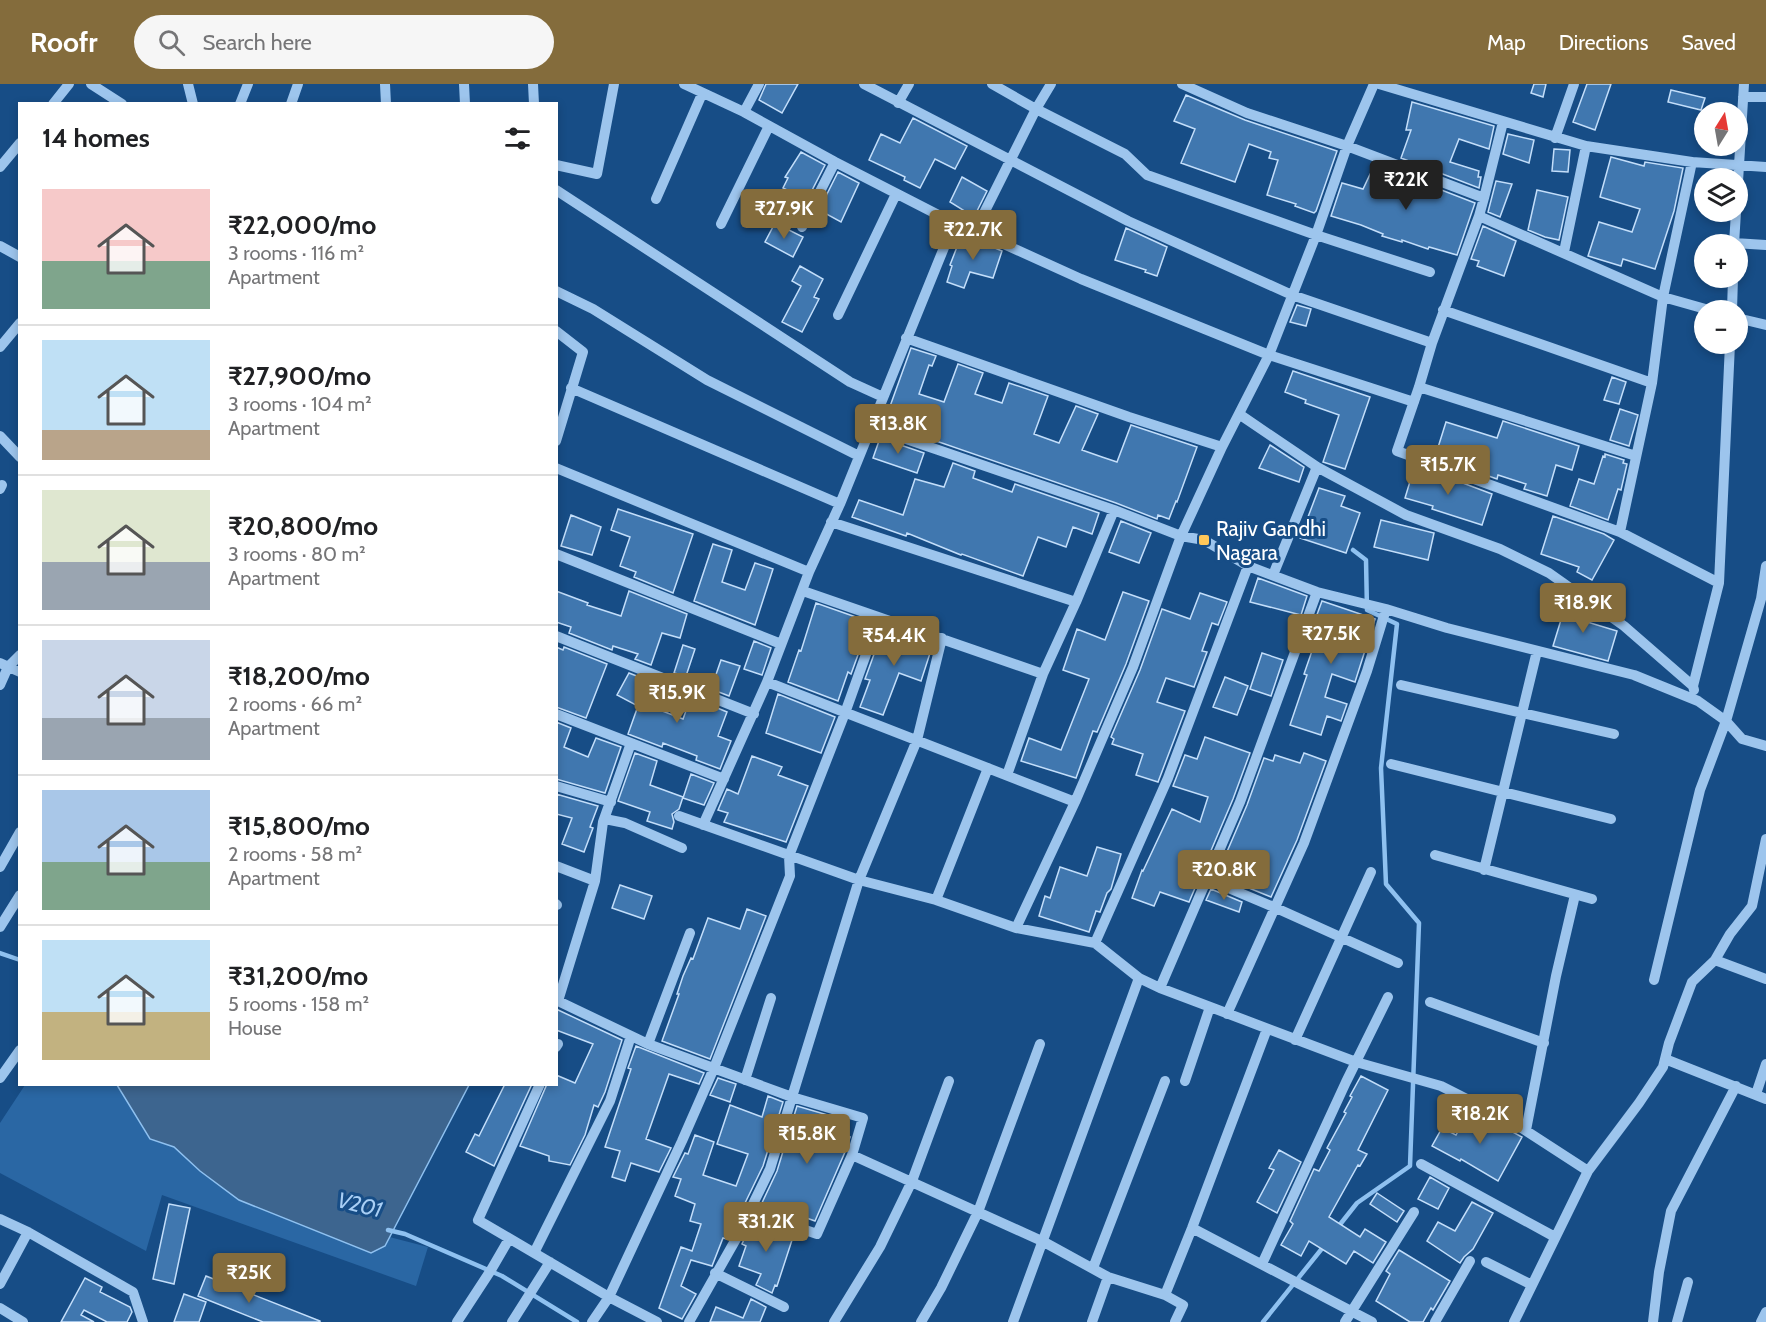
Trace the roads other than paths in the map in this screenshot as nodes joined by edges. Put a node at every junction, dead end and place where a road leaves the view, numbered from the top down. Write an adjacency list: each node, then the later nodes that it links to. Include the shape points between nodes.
1 (69, 84): 24 (street)
2 (90, 84): 25 (street)
3 (188, 84): 26 (street)
4 (248, 84): 27 (street)
5 (298, 84): 28 (street)
6 (385, 84): 29 (street)
7 (464, 84): 30 (street)
8 (533, 84): 31 (street)
9 (614, 84): 44 (street, via 597,174)
10 (684, 84): 21 (street)
11 (759, 84): 34 (street)
12 (864, 84): 32 (street)
13 (909, 84): 32 (street)
14 (992, 84): 33 (street)
15 (1051, 84): 33 (street)
16 (1182, 84): 39 (street, via 1247,113)
17 (1374, 84): 39 (street)
18 (1379, 84): 35 (street)
19 (1574, 84): 37 (street)
20 (1744, 84): 23 (street)
21 (702, 94): 34 (street); 51 (street)
22 (1766, 97): 23 (street)
23 (1743, 98): 45 (street)
24 (54, 102)
25 (119, 102)
26 (192, 102)
27 (241, 102)
28 (292, 102)
29 (386, 102)
30 (465, 102)
31 (534, 102)
32 (898, 103): 41 (street)
33 (1036, 109): 41 (street); 57 (street, via 1125,154 1147,175)
34 (744, 112): 36 (street)
35 (1503, 122): 37 (street); 50 (street)
36 (770, 126): 42 (street); 54 (street)
37 (1555, 138): 40 (street)
38 (18, 145): 46 (street)
39 (1347, 146): 50 (street); 57 (street)
40 (1586, 146): 43 (street); 61 (street)
41 (1011, 160): 56 (street); 65 (street, via 1128,221)
42 (835, 162): 49 (street); 55 (street)
43 (1692, 162): 45 (street); 66 (street)
44 (558, 165)
45 (1739, 166): 47 (street)
46 (0, 167)
47 (1766, 167)
48 (558, 191): 82 (street, via 850,382)
49 (896, 194): 53 (street); 69 (street)
50 (1484, 198): 52 (street)
51 (656, 199)
52 (1479, 216): 61 (street); 68 (street)
53 (954, 223): 56 (street); 74 (street)
54 (721, 224)
55 (802, 227)
56 (975, 231): 78 (street, via 1081,279)
57 (1316, 235): 63 (street); 65 (street)
58 (1748, 244): 59 (street)
59 (1766, 245)
60 (0, 246): 62 (street)
61 (1564, 252): 66 (street)
62 (18, 253)
63 (1430, 272)
64 (558, 292): 90 (street, via 593,309 707,381)
65 (1292, 295): 75 (street); 78 (street)
66 (1663, 297): 67 (street); 79 (street)
67 (1694, 306)
68 (1443, 310): 75 (street); 79 (street)
69 (837, 315)
70 (1748, 321): 72 (street)
71 (18, 325): 76 (street)
72 (1766, 325)
73 (558, 333): 81 (street, via 583,352)
74 (906, 338): 82 (street); 88 (street)
75 (1432, 343): 80 (street)
76 (0, 347)
77 (1730, 354): 104 (street)
78 (1269, 355): 83 (street); 84 (street)
79 (1652, 383): 91 (street)
80 (1419, 387): 83 (street); 91 (street)
81 (571, 388): 86 (street); 94 (street)
82 (883, 397): 85 (street)
83 (1414, 402): 97 (street, via 1397,451)
84 (1239, 414): 88 (street); 92 (street)
85 (871, 426): 90 (street); 95 (street)
86 (558, 427)
87 (0, 436): 89 (street)
88 (1222, 447): 98 (street)
89 (18, 455)
90 (859, 456): 94 (street)
91 (1636, 456): 97 (street)
92 (1317, 466): 103 (street); 121 (street, via 1406,515 1500,549 1549,573 1624,626)
93 (558, 469): 102 (street)
94 (840, 504): 96 (street)
95 (1114, 510): 98 (street); 107 (street)
96 (831, 522): 102 (street); 107 (street)
97 (1620, 532): 104 (street)
98 (1181, 536): 100 (street, via 1204,540); 139 (street, via 1133,667)
99 (558, 555): 112 (street)
100 (1248, 566): 103 (street); 165 (street, via 1168,778)
101 (1766, 566): 127 (street, via 1761,599)
102 (809, 572): 105 (street)
103 (1273, 575): 106 (street)
104 (1719, 583): 121 (street)
105 (802, 591): 109 (street); 112 (street)
106 (1317, 592): 108 (street); 153 (street, via 1240,802)
107 (1076, 602): 117 (street)
108 (1382, 608): 113 (street); 160 (street, via 1367,671)
109 (879, 618): 111 (street); 124 (street)
110 (558, 637): 125 (street)
111 (942, 638): 117 (street); 129 (street)
112 (781, 644): 118 (street)
113 (1537, 651): 122 (street, via 1634,675); 123 (street)
114 (18, 656): 115 (street)
115 (4, 665): 116 (street); 119 (street)
116 (18, 671)
117 (1043, 674): 134 (street)
118 (767, 682): 124 (street); 125 (street)
119 (0, 685)
120 (1401, 685): 123 (street)
121 (1693, 686): 122 (street)
122 (1698, 701): 127 (street)
123 (1522, 712): 128 (street); 137 (street)
124 (845, 713): 129 (street); 148 (street)
125 (753, 714): 135 (street)
126 (558, 715): 130 (street)
127 (1726, 721): 131 (street, via 1742,739); 170 (street, via 1700,790)
128 (1614, 734)
129 (917, 740): 133 (street); 154 (street)
130 (631, 743): 135 (street); 138 (street)
131 (1766, 746)
132 (1391, 764): 137 (street)
133 (988, 768): 134 (street); 158 (street)
134 (1007, 776): 139 (street)
135 (724, 779): 143 (street)
136 (558, 787): 138 (street)
137 (1503, 792): 142 (street); 151 (street)
138 (610, 802): 141 (street)
139 (1075, 802): 162 (street)
140 (679, 816): 143 (street)
141 (605, 819): 146 (street, via 625,823); 155 (street)
142 (1611, 819)
143 (703, 825): 148 (street)
144 (18, 836): 149 (street)
145 (1766, 839): 166 (street, via 1752,906)
146 (681, 848)
147 (1435, 855): 151 (street)
148 (789, 856): 154 (street); 187 (street, via 790,876)
149 (0, 867)
150 (558, 867): 155 (street)
151 (1485, 870): 156 (street)
152 (1371, 872): 164 (street)
153 (1207, 879): 160 (street); 171 (street)
154 (859, 880): 158 (street); 196 (street)
155 (595, 881): 178 (street, via 558,1001)
156 (1575, 895): 159 (street); 180 (street)
157 (18, 898): 161 (street)
158 (936, 900): 162 (street)
159 (1592, 900)
160 (1276, 908): 164 (street); 176 (street)
161 (0, 927)
162 (1016, 928): 165 (street)
163 (690, 933): 181 (street)
164 (1341, 937): 167 (street); 179 (street)
165 (1095, 943): 168 (street)
166 (1715, 960): 169 (street); 184 (street, via 1692,982)
167 (1398, 963)
168 (1139, 978): 171 (street); 210 (street)
169 (1766, 979)
170 (1654, 980)
171 (1160, 988): 175 (street)
172 (1388, 997): 185 (street)
173 (771, 998): 189 (street)
174 (1430, 1002): 180 (street)
175 (1210, 1007): 176 (street); 192 (street)
176 (1227, 1014): 177 (street)
177 (1267, 1029): 179 (street); 206 (street)
178 (631, 1036): 181 (street); 211 (street, via 610,1101)
179 (1295, 1040): 185 (street)
180 (1544, 1043): 197 (street)
181 (648, 1044): 187 (street)
182 (1040, 1044): 203 (street)
183 (18, 1053): 188 (street)
184 (1665, 1059): 194 (street); 200 (street, via 1639,1103)
185 (1356, 1062): 197 (street, via 1441,1086); 215 (street)
186 (1766, 1064): 195 (street)
187 (714, 1068): 189 (street); 223 (street)
188 (0, 1078)
189 (745, 1080): 196 (street)
190 (949, 1081): 201 (street)
191 (1166, 1081): 216 (street)
192 (1185, 1081)
193 (539, 1086): 209 (street, via 478,1220)
194 (1736, 1086): 195 (street); 244 (street, via 1671,1211)
195 (1761, 1096)
196 (792, 1097): 198 (street, via 863,1118); 202 (street, via 770,1169)
197 (1526, 1130): 200 (street)
198 (852, 1155): 201 (street); 202 (street, via 817,1234)
199 (1421, 1164): 208 (street)
200 (1588, 1171): 208 (street)
201 (912, 1181): 203 (street); 235 (street, via 880,1247)
202 (750, 1211): 217 (street)
203 (978, 1212): 210 (street); 236 (street)
204 (1414, 1212): 226 (street)
205 (0, 1219): 207 (street)
206 (1192, 1228): 215 (street); 222 (street)
207 (28, 1232): 220 (street); 229 (street, via 133,1292)
208 (1555, 1237): 221 (street)
209 (509, 1239): 211 (street); 230 (street)
210 (1044, 1242): 216 (street); 237 (street)
211 (534, 1253): 213 (street)
212 (1470, 1261): 242 (street)
213 (550, 1262): 223 (street); 231 (street)
214 (1486, 1262): 221 (street)
215 (1262, 1264): 226 (street)
216 (1093, 1268): 218 (street)
217 (715, 1274): 224 (street); 234 (street)
218 (1108, 1277): 222 (street); 238 (street)
219 (1689, 1282): 245 (street)
220 (0, 1284)
221 (1532, 1285): 243 (street)
222 (1165, 1295): 239 (street, via 1183,1305)
223 (609, 1297): 232 (street); 233 (street)
224 (784, 1307)
225 (0, 1308): 228 (street)
226 (1353, 1312): 240 (street); 241 (street)
227 (1766, 1312): 246 (street)
228 (24, 1322)
229 (142, 1322)
230 (457, 1322)
231 (512, 1322)
232 (592, 1322)
233 (657, 1322)
234 (689, 1322)
235 (834, 1322)
236 (921, 1322)
237 (1013, 1322)
238 (1092, 1322)
239 (1175, 1322)
240 (1345, 1322)
241 (1372, 1322)
242 (1435, 1322)
243 (1514, 1322)
244 (1653, 1322)
245 (1677, 1322)
246 (1761, 1322)

